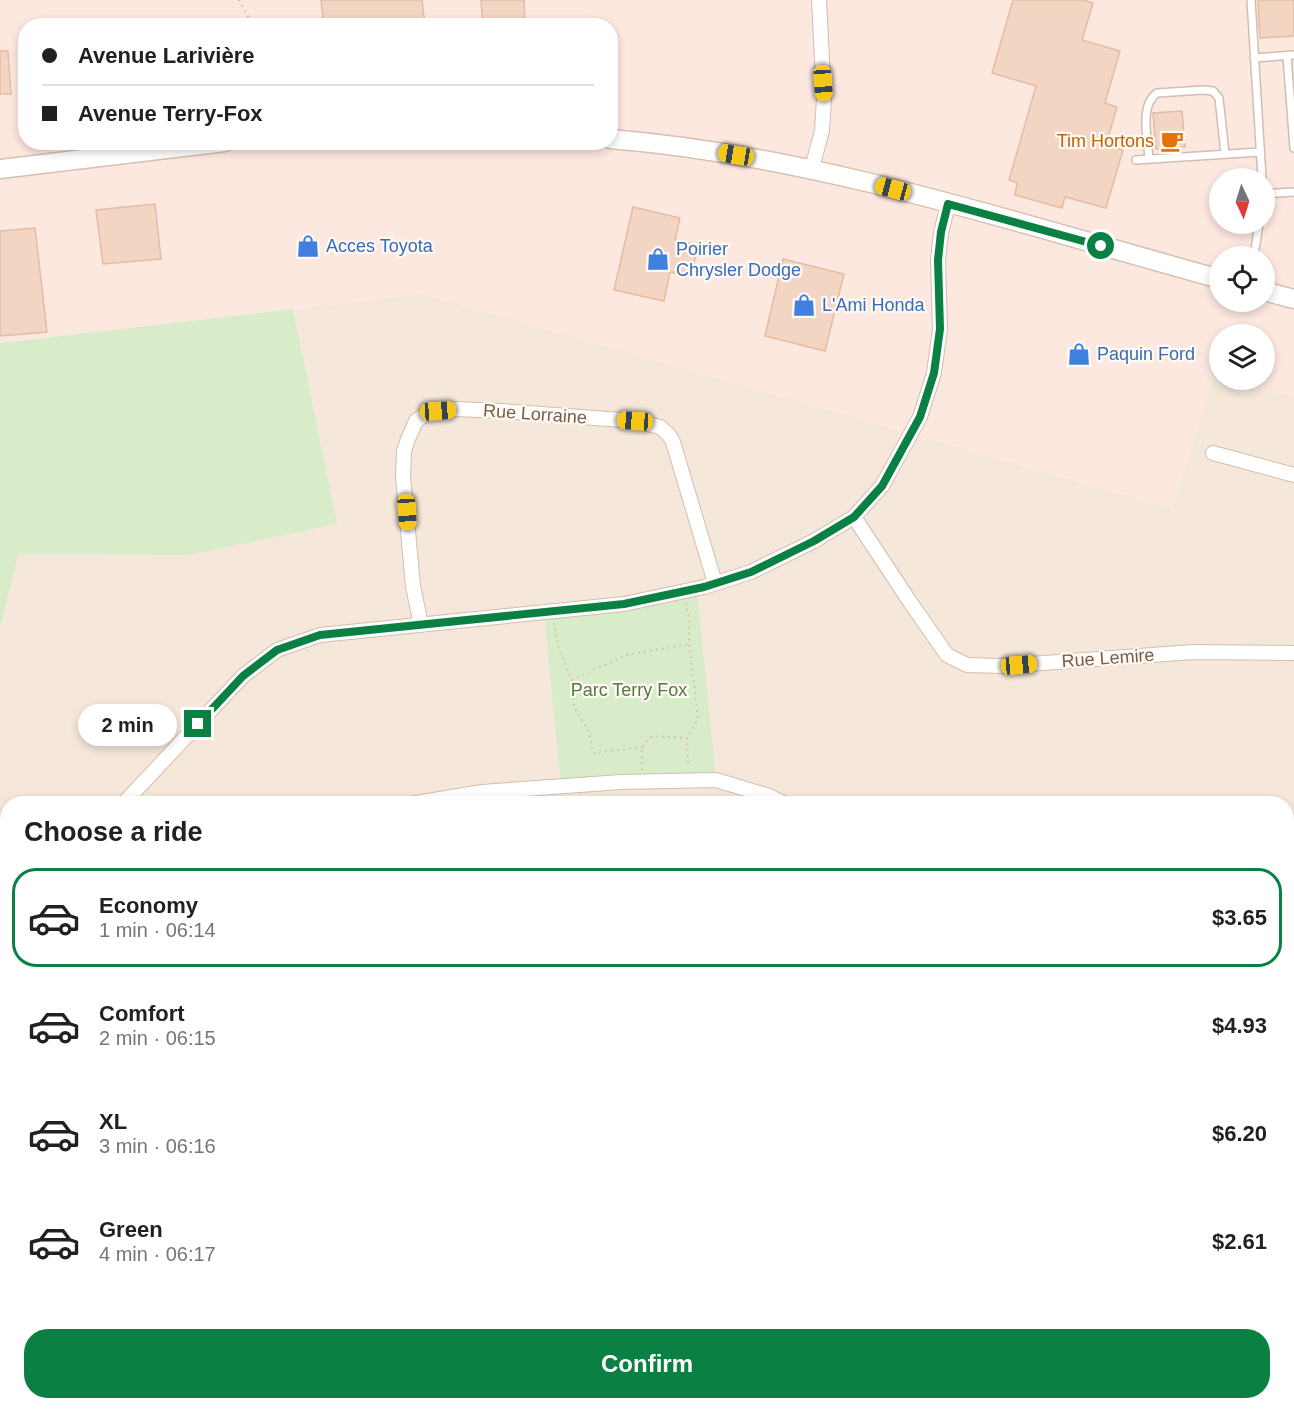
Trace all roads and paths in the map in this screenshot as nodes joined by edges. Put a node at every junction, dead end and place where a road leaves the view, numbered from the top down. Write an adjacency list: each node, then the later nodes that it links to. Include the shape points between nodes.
1 (239, 0): 4 (path)
2 (819, 0): 14 (street, via 824,98 822,131)
3 (1251, 0): 6 (lane)
4 (249, 18)
5 (1291, 56): 6 (lane); 8 (lane)
6 (1254, 58): 10 (lane)
7 (618, 140): 14 (main road, via 717,151)
8 (1294, 148)
9 (158, 150): 16 (main road)
10 (1260, 152): 11 (lane); 15 (lane)
11 (1225, 154): 12 (lane); 12 (lane, via 1219,98 1212,91 1157,93 1148,105)
12 (1149, 159): 13 (lane)
13 (1136, 160)
14 (812, 168): 19 (main road)
15 (1261, 168)
16 (0, 169)
17 (1294, 192): 18 (lane)
18 (1275, 193)
19 (948, 204): 20 (main road); 25 (street, via 938,260 940,329 930,384 920,417 882,486)
20 (1209, 276)
21 (1275, 294): 22 (main road)
22 (1294, 299)
23 (1213, 453): 24 (street)
24 (1294, 476)
25 (854, 517): 26 (street, via 751,572); 31 (street, Rue Lemire, via 947,655 967,665 1193,652)
26 (715, 583): 27 (street); 29 (street, Rue Lorraine, via 673,442 660,427 635,421 502,411 438,411 426,413 416,421 404,451 403,477)
27 (684, 591): 28 (street, via 624,604); 30 (path)
28 (553, 611): 29 (street); 32 (path, via 559,650)
29 (421, 625): 37 (street, via 320,635 277,650 243,676)
30 (688, 644): 32 (path, via 626,655); 33 (path, via 698,718)
31 (1294, 653)
32 (572, 680): 34 (path, via 574,707 589,732 593,753)
33 (687, 738): 34 (path, via 652,736); 35 (path)
34 (642, 747): 36 (path)
35 (688, 780): 36 (street); 39 (street, via 716,780)
36 (641, 782): 38 (street)
37 (130, 796)
38 (458, 796)
39 (769, 796)

